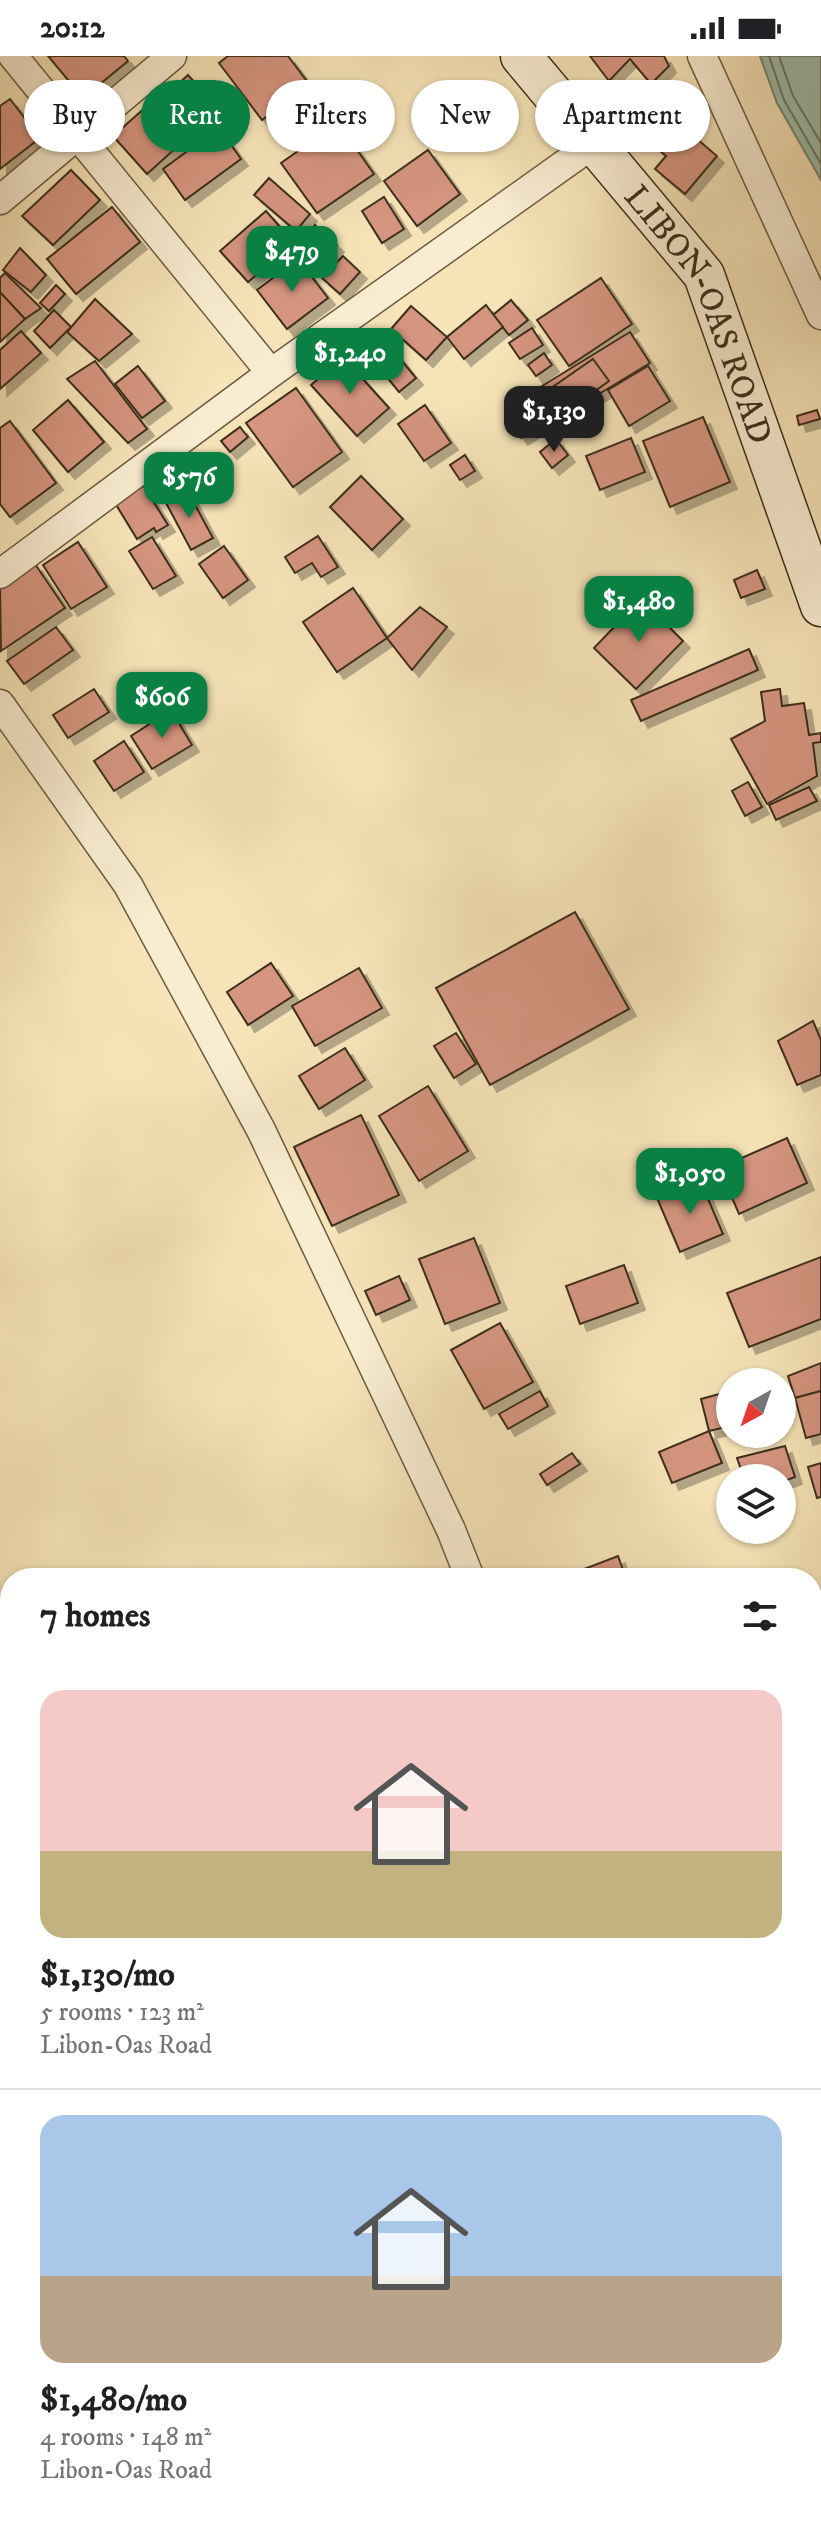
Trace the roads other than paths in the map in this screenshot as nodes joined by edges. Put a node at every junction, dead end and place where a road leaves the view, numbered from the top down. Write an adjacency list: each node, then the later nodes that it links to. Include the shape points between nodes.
1 (13, 56): 5 (street)
2 (172, 56): 7 (street)
3 (521, 56): 6 (main road, LIBON-OAS ROAD)
4 (702, 56): 13 (street)
5 (33, 80)
6 (541, 80)
7 (125, 96)
8 (58, 152): 12 (street)
9 (93, 152): 14 (street)
10 (582, 152): 14 (street)
11 (600, 152): 16 (main road, LIBON-OAS ROAD, via 704,275)
12 (0, 200)
13 (821, 315)
14 (271, 373): 15 (street)
15 (0, 574)
16 (821, 606)
17 (0, 704): 18 (street, via 128,885 261,1130)
18 (466, 1568)

